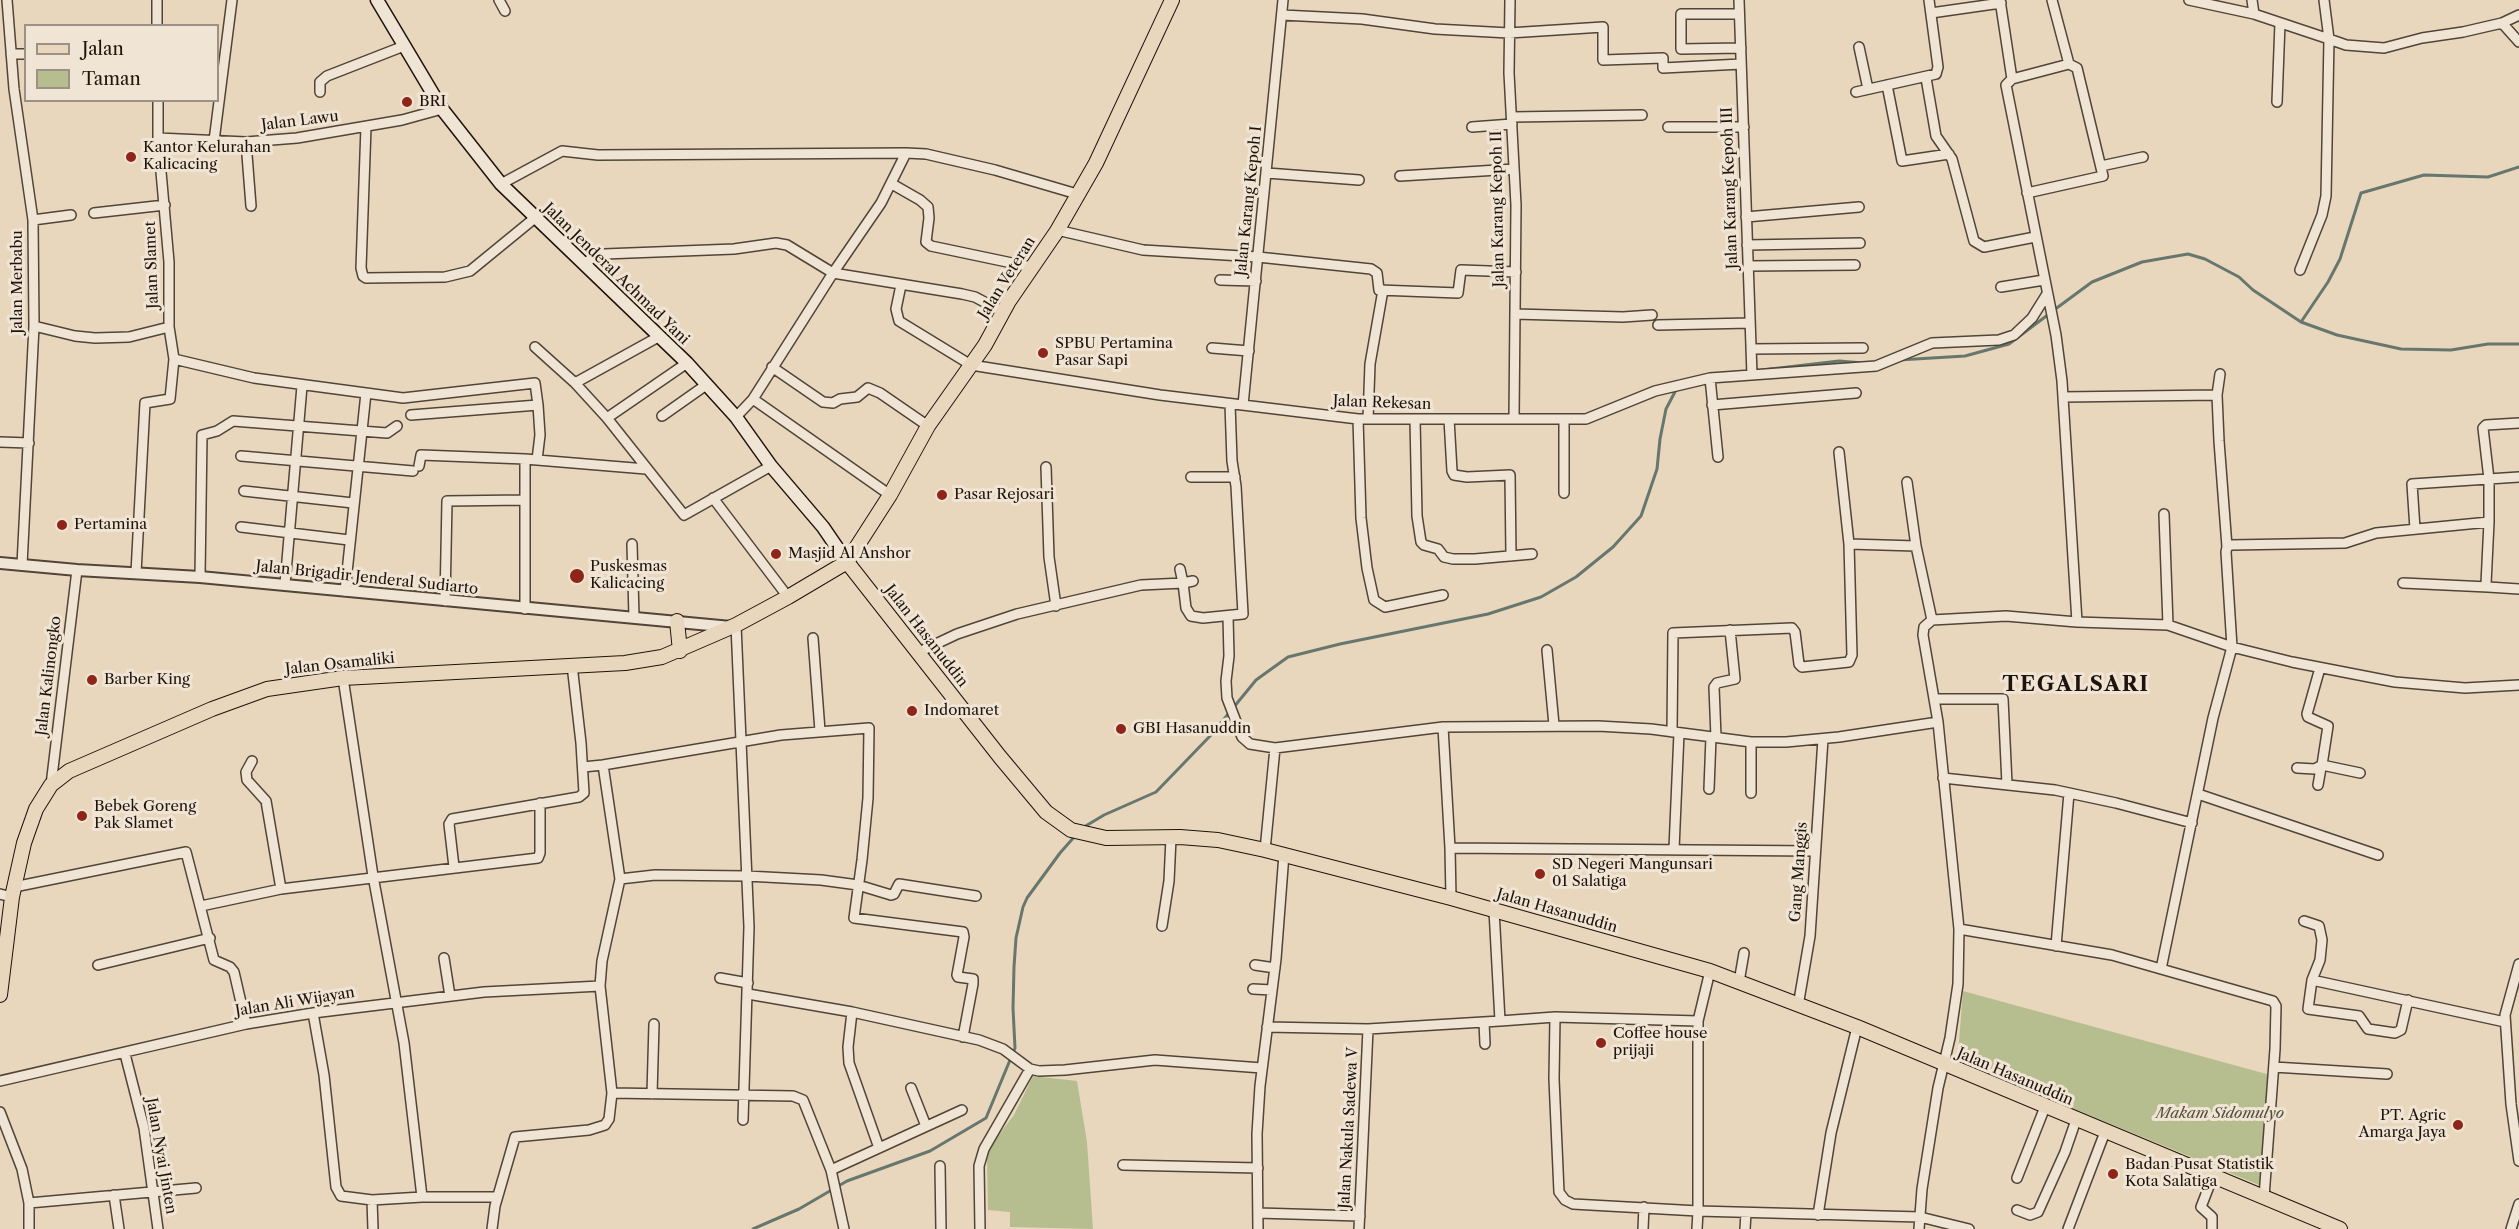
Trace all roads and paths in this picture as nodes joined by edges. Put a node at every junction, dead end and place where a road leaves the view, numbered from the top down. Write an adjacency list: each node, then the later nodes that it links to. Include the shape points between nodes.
1 (7, 0): 31 (street, Jalan Merbabu)
2 (157, 0): 24 (street)
3 (232, 0): 43 (street)
4 (377, 0): 28 (main road, Jalan Jenderal Achmad Yani)
5 (499, 0): 16 (street)
6 (1172, 0): 66 (main road, Jalan Veteran, via 1096,163)
7 (1282, 0): 20 (street, Jalan Karang Kepoh I)
8 (1509, 0): 25 (street, Jalan Karang Kepoh II)
9 (1739, 0): 18 (street, Jalan Karang Kepoh III)
10 (1929, 0): 17 (street)
11 (2052, 0): 34 (street)
12 (2189, 0): 19 (street)
13 (2252, 0): 19 (street)
14 (2324, 0): 26 (street)
15 (2001, 2): 17 (street); 36 (street)
16 (506, 11)
17 (1931, 13): 35 (street, via 1939,71)
18 (1739, 14): 30 (street, Jalan Karang Kepoh III); 30 (street, via 1681,14 1681,49)
19 (2254, 14): 22 (street)
20 (1282, 15): 25 (street); 60 (street, Jalan Karang Kepoh I)
21 (2519, 15): 23 (street)
22 (2280, 23): 26 (street); 44 (street)
23 (2502, 23): 26 (street, via 2384,48 2346,45); 27 (street)
24 (157, 24)
25 (1509, 33): 33 (street, via 1603,27 1603,60 1663,58 1663,68); 47 (street, Jalan Karang Kepoh II)
26 (2329, 39): 84 (street, via 2326,196)
27 (2519, 42)
28 (404, 46): 39 (street, via 327,76 320,82); 45 (main road, Jalan Jenderal Achmad Yani)
29 (1859, 47): 38 (street)
30 (1741, 48): 33 (street, Jalan Karang Kepoh III)
31 (11, 54): 32 (street); 74 (street, Jalan Merbabu)
32 (24, 54)
33 (1741, 64): 51 (street, Jalan Karang Kepoh III)
34 (2069, 64): 36 (street); 58 (street, via 2077,68)
35 (1926, 78): 37 (street); 56 (street, via 1936,136)
36 (2012, 78): 65 (street, via 2006,88)
37 (1887, 85): 38 (street); 56 (street, via 1902,161)
38 (1868, 89): 40 (street)
39 (320, 92)
40 (1856, 92)
41 (158, 102): 52 (street, Jalan Slamet)
42 (219, 102): 53 (street)
43 (219, 102)
44 (2277, 102)
45 (442, 108): 48 (street, Jalan Lawu); 63 (main road, Jalan Jenderal Achmad Yani)
46 (1642, 115): 47 (street)
47 (1512, 120): 49 (street); 59 (street, Jalan Karang Kepoh II)
48 (366, 127): 54 (street, Jalan Lawu); 73 (street, via 361,268 366,278 445,277 470,271)
49 (1472, 127)
50 (1668, 127): 51 (street)
51 (1744, 127): 72 (street, Jalan Karang Kepoh III)
52 (158, 138): 53 (street, Jalan Lawu); 67 (street, Jalan Slamet)
53 (214, 141): 54 (street, Jalan Lawu)
54 (246, 142): 68 (street)
55 (906, 153): 63 (street, via 562,151); 64 (street); 66 (street, via 955,160)
56 (1949, 154): 76 (street, via 1977,245)
57 (2143, 157): 58 (street)
58 (2101, 166): 65 (street, via 2103,176)
59 (1514, 169): 61 (street); 85 (street, Jalan Karang Kepoh II)
60 (1267, 173): 62 (street); 79 (street, Jalan Karang Kepoh I)
61 (1400, 176)
62 (1359, 180)
63 (501, 184): 73 (main road, Jalan Jenderal Achmad Yani)
64 (892, 184): 83 (street, via 928,207 926,242 931,246); 86 (street)
65 (2027, 193): 76 (street)
66 (1077, 194): 75 (main road, Jalan Veteran)
67 (165, 205): 70 (street); 100 (street, Jalan Slamet, via 170,262)
68 (251, 206)
69 (1859, 207): 72 (street)
70 (94, 213)
71 (70, 215): 74 (street)
72 (1746, 217): 78 (street, Jalan Karang Kepoh III)
73 (536, 218): 80 (main road, Jalan Jenderal Achmad Yani)
74 (33, 220): 99 (street, Jalan Merbabu)
75 (1058, 230): 79 (street, via 1143,250); 83 (main road, Jalan Veteran)
76 (2035, 237): 87 (street)
77 (1860, 243): 78 (street)
78 (1747, 245): 82 (street, Jalan Karang Kepoh III)
79 (1258, 257): 89 (street, Jalan Karang Kepoh I); 92 (street, via 1371,269 1377,273 1378,289)
80 (585, 264): 86 (street, via 604,254 734,249 771,242 787,245); 101 (main road, Jalan Jenderal Achmad Yani)
81 (1855, 265): 82 (street)
82 (1748, 266): 97 (street, Jalan Karang Kepoh III)
83 (1031, 267): 94 (main road, Jalan Veteran)
84 (2300, 270)
85 (1516, 272): 92 (street, via 1461,270 1458,293); 95 (street, Jalan Karang Kepoh II)
86 (833, 273): 90 (street); 110 (street)
87 (2044, 279): 91 (street); 93 (street)
88 (1220, 280): 89 (street)
89 (1256, 281): 106 (street, Jalan Karang Kepoh I)
90 (901, 285): 94 (street, via 975,297); 109 (street, via 896,309 899,321)
91 (2001, 287)
92 (1383, 290): 133 (street)
93 (2048, 299): 111 (street, Jalan Rekesan, via 2014,335 1999,340 1932,343 1876,366 1847,370); 122 (street)
94 (1003, 312): 109 (main road, Jalan Veteran)
95 (1515, 314): 96 (street); 132 (street, Jalan Karang Kepoh II)
96 (1652, 315)
97 (1750, 323): 98 (street); 105 (street, Jalan Karang Kepoh III)
98 (1658, 325)
99 (34, 326): 100 (street, Jalan Slamet, via 95,338 129,337); 143 (street, Jalan Merbabu)
100 (169, 327): 107 (street)
101 (660, 336): 108 (main road, Jalan Jenderal Achmad Yani); 114 (street)
102 (535, 347): 114 (street)
103 (1212, 348): 106 (street)
104 (1863, 348): 105 (street)
105 (1751, 350): 111 (street, Jalan Karang Kepoh III)
106 (1249, 351): 126 (street, Jalan Karang Kepoh I)
107 (174, 359): 117 (street); 183 (street, via 170,399 145,403)
108 (687, 363): 116 (main road, Jalan Jenderal Achmad Yani); 131 (street)
109 (971, 365): 124 (street, Jalan Rekesan); 140 (main road, Jalan Veteran)
110 (772, 367): 123 (street); 140 (street, via 823,402 858,397 868,388)
111 (1752, 370): 113 (street, Jalan Rekesan)
112 (2220, 374): 121 (street)
113 (1710, 378): 127 (street); 136 (street, Jalan Rekesan, via 1655,391 1586,419)
114 (575, 383): 131 (street)
115 (381, 384): 120 (street)
116 (706, 385): 129 (street); 130 (main road, Jalan Jenderal Achmad Yani)
117 (302, 386): 118 (street); 138 (street)
118 (366, 393): 120 (street); 141 (street)
119 (1856, 393): 127 (street)
120 (381, 395): 125 (street, via 410,398 535,383)
121 (2217, 395): 122 (street); 175 (street)
122 (2063, 397): 200 (street)
123 (753, 399): 130 (street); 161 (street)
124 (1230, 404): 126 (street, Jalan Rekesan); 155 (street)
125 (538, 405): 128 (street); 149 (street)
126 (1243, 405): 133 (street, Jalan Rekesan)
127 (1713, 405): 146 (street)
128 (411, 415)
129 (662, 416)
130 (736, 417): 151 (main road, Jalan Jenderal Achmad Yani)
131 (607, 418): 153 (street)
132 (1514, 418): 135 (street, Jalan Rekesan); 136 (street, Jalan Rekesan)
133 (1363, 419): 134 (street, Jalan Rekesan); 191 (street, via 1361,518 1374,600 1385,607)
134 (1415, 419): 135 (street, Jalan Rekesan); 177 (street, via 1421,542 1453,559)
135 (1449, 419): 177 (street, via 1454,474 1510,475)
136 (1564, 419): 160 (street)
137 (2519, 423): 157 (street, via 2484,427)
138 (297, 424): 141 (street); 148 (street); 184 (street, via 233,421 217,432 202,435)
139 (397, 426): 141 (street, via 387,433)
140 (928, 426): 161 (main road, Jalan Veteran)
141 (362, 430): 150 (street)
142 (0, 442): 143 (street)
143 (29, 443): 180 (street, Jalan Merbabu)
144 (1839, 452): 173 (street)
145 (241, 456): 148 (street)
146 (1718, 457)
147 (525, 459): 149 (street); 150 (street, via 422,455 416,469); 164 (street)
148 (295, 460): 150 (street); 162 (street)
149 (537, 460): 153 (street)
150 (358, 465): 165 (street)
151 (771, 466): 163 (street); 178 (main road, Jalan Jenderal Achmad Yani)
152 (1047, 467): 194 (street, via 1049,557)
153 (646, 469): 163 (street, via 684,515)
154 (1191, 477): 155 (street)
155 (1235, 477): 197 (street, via 1244,614)
156 (2519, 477): 157 (street)
157 (2488, 479): 167 (street); 169 (street, via 2412,484)
158 (1907, 482): 174 (street)
159 (244, 491): 162 (street)
160 (1564, 493)
161 (890, 495): 178 (main road, Jalan Veteran)
162 (292, 497): 165 (street); 170 (street)
163 (713, 498): 192 (street)
164 (524, 500): 193 (street, via 447,501); 195 (street)
165 (353, 503): 171 (street)
166 (2164, 514): 201 (street)
167 (2489, 522): 169 (street); 188 (street)
168 (241, 527): 170 (street)
169 (2415, 529): 175 (street, via 2376,533 2345,543)
170 (289, 532): 171 (street); 187 (street)
171 (350, 540): 190 (street)
172 (633, 544): 196 (street)
173 (1849, 544): 174 (street); 203 (street, via 1849,662 1802,667 1792,628)
174 (1916, 546): 198 (street)
175 (2227, 547): 205 (street)
176 (1532, 554): 177 (street)
177 (1511, 556)
178 (847, 561): 192 (main road, Jalan Osamaliki); 208 (main road, Jalan Hasanuddin)
179 (0, 563): 180 (street, Jalan Brigadir Jenderal Sudiarto)
180 (21, 565): 182 (street, Jalan Brigadir Jenderal Sudiarto)
181 (1180, 569): 185 (street)
182 (77, 570): 183 (street, Jalan Brigadir Jenderal Sudiarto); 231 (street, Jalan Kalinongko)
183 (136, 573): 184 (street, Jalan Brigadir Jenderal Sudiarto)
184 (200, 577): 187 (street, Jalan Brigadir Jenderal Sudiarto)
185 (1187, 582): 194 (street, via 1141,585); 197 (street, via 1186,608 1191,616)
186 (2403, 583): 188 (street)
187 (285, 584): 190 (street, Jalan Brigadir Jenderal Sudiarto)
188 (2488, 587): 189 (street)
189 (2519, 588)
190 (345, 591): 193 (street, Jalan Brigadir Jenderal Sudiarto)
191 (1443, 595)
192 (789, 597): 202 (main road, Jalan Osamaliki)
193 (445, 601): 195 (street, Jalan Brigadir Jenderal Sudiarto)
194 (1056, 606): 208 (street, via 957,633)
195 (525, 609): 196 (street, Jalan Brigadir Jenderal Sudiarto)
196 (634, 617): 199 (street, Jalan Brigadir Jenderal Sudiarto)
197 (1228, 617): 223 (street, via 1227,698 1239,732 1250,744)
198 (1932, 620): 200 (street, via 2006,616); 213 (street, via 1924,627 1923,635)
199 (677, 621): 202 (street, Jalan Brigadir Jenderal Sudiarto); 207 (main road)
200 (2077, 622): 201 (street)
201 (2168, 624): 205 (street)
202 (734, 626): 207 (main road, Jalan Osamaliki); 221 (street)
203 (1730, 630): 218 (street, via 1672,635); 219 (street, via 1735,679 1714,687)
204 (813, 638): 217 (street)
205 (2232, 647): 210 (street); 237 (street)
206 (1547, 650): 215 (street)
207 (680, 651): 209 (main road, Jalan Osamaliki, via 645,661)
208 (918, 652): 240 (main road, Jalan Hasanuddin, via 1046,812 1071,830 1089,836)
209 (572, 665): 211 (main road, Jalan Osamaliki); 227 (street)
210 (2320, 668): 212 (street, via 2429,686); 226 (street, via 2307,714 2328,726)
211 (343, 678): 231 (main road, Jalan Osamaliki, via 267,689 241,697 92,760); 248 (street)
212 (2519, 685)
213 (1934, 699): 214 (street); 232 (street, via 2003,699)
214 (1938, 722): 220 (street); 230 (street)
215 (1554, 725): 216 (street); 218 (street)
216 (1443, 728): 223 (street); 241 (street)
217 (820, 731): 221 (street); 251 (street, via 869,728 868,798)
218 (1676, 732): 219 (street); 242 (street)
219 (1713, 737): 222 (street); 234 (street)
220 (1822, 739): 222 (street); 244 (street, Gang Manggis)
221 (741, 742): 225 (street); 249 (street)
222 (1751, 742): 235 (street)
223 (1275, 748): 243 (street)
224 (252, 761): 252 (street, via 246,772 247,780 266,801)
225 (603, 765): 227 (street); 250 (street)
226 (2322, 766): 228 (street); 229 (street); 233 (street)
227 (583, 767): 238 (street, via 582,795)
228 (2297, 768)
229 (2360, 773)
230 (1943, 778): 232 (street); 260 (street)
231 (51, 784): 253 (main road, Jalan Osamaliki, via 36,809)
232 (2007, 784): 236 (street)
233 (2318, 785)
234 (1709, 789)
235 (1751, 793)
236 (2069, 793): 239 (street); 262 (street)
237 (2198, 794): 239 (street); 246 (street)
238 (540, 803): 247 (street, via 452,819 449,824); 247 (street, via 537,858)
239 (2192, 823): 269 (street)
240 (1171, 838): 243 (main road, Jalan Hasanuddin, via 1218,840); 259 (street)
241 (1450, 848): 242 (street); 255 (street)
242 (1674, 849): 244 (street)
243 (1265, 850): 245 (main road, Jalan Hasanuddin)
244 (1815, 851): 283 (street, Gang Manggis, via 1810,936)
245 (1284, 854): 255 (main road, Jalan Hasanuddin); 268 (street)
246 (2378, 855)
247 (454, 867): 248 (street)
248 (373, 876): 252 (street); 282 (street)
249 (747, 876): 250 (street, via 655,874); 251 (street); 274 (street)
250 (620, 879): 275 (street)
251 (858, 885): 254 (street, via 891,895 899,884); 296 (street, via 855,919 964,934 957,975 973,979 974,984)
252 (281, 889): 256 (street)
253 (9, 892): 256 (street, via 184,851); 279 (main road, Jalan Osamaliki)
254 (976, 896)
255 (1451, 898): 257 (main road, Jalan Hasanuddin)
256 (201, 906): 261 (street)
257 (1494, 910): 270 (main road, Jalan Hasanuddin); 287 (street)
258 (2304, 921): 272 (street, via 2315,923 2321,930 2320,960)
259 (1162, 926)
260 (1959, 929): 262 (street); 299 (street, via 1958,984)
261 (210, 938): 266 (street); 291 (street, via 214,960 234,972)
262 (2056, 946): 269 (street, via 2112,955)
263 (1744, 953): 273 (street)
264 (444, 958): 280 (street)
265 (2519, 964): 290 (street)
266 (98, 965)
267 (1255, 965): 268 (street)
268 (1275, 968): 277 (street)
269 (2161, 969): 300 (street, via 2273,1001)
270 (1710, 971): 273 (main road, Jalan Hasanuddin); 288 (street)
271 (720, 978): 274 (street)
272 (2312, 980): 281 (street); 281 (street, via 2308,1009 2359,1016 2368,1029 2387,1033 2401,1030)
273 (1739, 982): 283 (main road, Jalan Hasanuddin)
274 (748, 983): 278 (street)
275 (600, 986): 280 (street, Jalan Ali Wijayan); 306 (street)
276 (1253, 989): 277 (street)
277 (1272, 990): 293 (street)
278 (748, 994): 284 (street); 308 (street)
279 (0, 995)
280 (450, 996): 282 (street, Jalan Ali Wijayan)
281 (2408, 1000): 290 (street)
282 (396, 1003): 285 (street, Jalan Ali Wijayan); 327 (street, via 406,1054)
283 (1798, 1006): 294 (main road, Jalan Hasanuddin)
284 (852, 1012): 296 (street); 316 (street, via 849,1063)
285 (313, 1013): 291 (street, Jalan Ali Wijayan); 330 (street, via 337,1191 341,1196)
286 (1555, 1017): 287 (street); 288 (street); 333 (street, via 1559,1191 1573,1204)
287 (1500, 1021): 289 (street)
288 (1698, 1021): 335 (street)
289 (1484, 1022): 295 (street); 297 (street)
290 (2505, 1022): 317 (street)
291 (246, 1024): 298 (street, Jalan Ali Wijayan)
292 (654, 1024): 307 (street)
293 (1267, 1027): 295 (street); 301 (street)
294 (1857, 1028): 299 (main road, Jalan Hasanuddin); 338 (street, via 1830,1133)
295 (1368, 1029): 339 (street, Jalan Nakula Sadewa V)
296 (963, 1036): 302 (street, via 1003,1048)
297 (1485, 1044)
298 (125, 1054): 304 (street, Jalan Ali Wijayan); 325 (street, Jalan Nyai Jinten, via 144,1128)
299 (1942, 1064): 309 (main road, Jalan Hasanuddin); 340 (street)
300 (2274, 1067): 303 (street); 329 (street)
301 (1263, 1068): 302 (street, via 1155,1060 1049,1071); 320 (street)
302 (1030, 1069): 348 (street, via 984,1149 979,1166)
303 (2387, 1074)
304 (0, 1081)
305 (911, 1088): 314 (street)
306 (612, 1093): 307 (street); 328 (street, via 605,1125 515,1137)
307 (652, 1094): 308 (street)
308 (744, 1096): 312 (street); 321 (street, via 793,1096 803,1100)
309 (2045, 1107): 313 (main road, Jalan Hasanuddin); 323 (street)
310 (962, 1110): 314 (street)
311 (0, 1112): 331 (street, via 22,1169)
312 (743, 1120)
313 (2076, 1120): 315 (main road, Jalan Hasanuddin); 334 (street, via 2038,1212 2030,1215)
314 (926, 1126): 316 (street)
315 (2105, 1132): 322 (main road, Jalan Hasanuddin); 356 (street)
316 (879, 1148): 321 (street)
317 (2519, 1161)
318 (940, 1166): 347 (street)
319 (1123, 1166): 320 (street)
320 (1258, 1168): 336 (street)
321 (832, 1174): 346 (street)
322 (2213, 1176): 329 (main road, Jalan Hasanuddin); 357 (street, via 2201,1207 2212,1217)
323 (2017, 1178)
324 (196, 1188): 325 (street)
325 (153, 1191): 326 (street); 343 (street, Jalan Nyai Jinten)
326 (114, 1195): 331 (street); 342 (street)
327 (422, 1197): 328 (street); 330 (street)
328 (497, 1197): 345 (street)
329 (2264, 1197): 358 (main road, Jalan Hasanuddin)
330 (372, 1200): 344 (street)
331 (29, 1203): 341 (street)
332 (2519, 1204): 359 (street)
333 (1644, 1207): 335 (street); 351 (street)
334 (2017, 1210)
335 (1698, 1211): 337 (street); 352 (street)
336 (1258, 1213): 339 (street); 349 (street)
337 (1746, 1214): 338 (street); 353 (street)
338 (1818, 1215): 340 (street)
339 (1360, 1216): 350 (street, Jalan Nakula Sadewa V)
340 (1920, 1217): 354 (street); 355 (street)
341 (30, 1229)
342 (119, 1229)
343 (158, 1229)
344 (373, 1229)
345 (492, 1229)
346 (844, 1229)
347 (941, 1229)
348 (980, 1229)
349 (1258, 1229)
350 (1359, 1229)
351 (1643, 1229)
352 (1697, 1229)
353 (1745, 1229)
354 (1919, 1229)
355 (1970, 1229)
356 (2068, 1229)
357 (2212, 1229)
358 (2340, 1229)
359 (2511, 1229)

